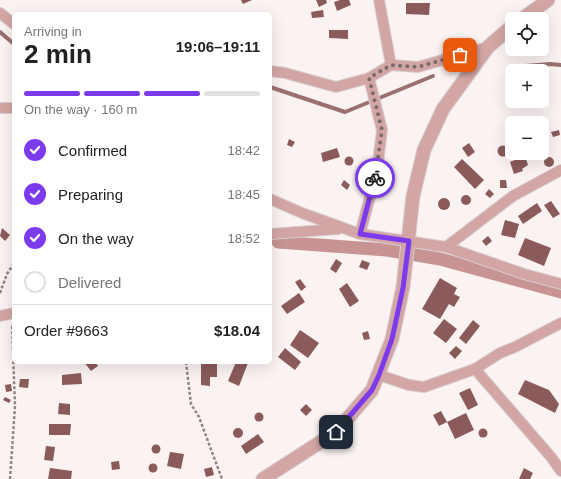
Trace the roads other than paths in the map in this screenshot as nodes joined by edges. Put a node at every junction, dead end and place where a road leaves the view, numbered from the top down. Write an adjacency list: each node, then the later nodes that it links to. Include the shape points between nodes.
1 (379, 0): 8 (street)
2 (548, 0): 3 (street)
3 (532, 12)
4 (0, 13): 5 (street)
5 (12, 22)
6 (505, 32): 7 (street)
7 (488, 47): 8 (street, via 418,67); 18 (street, via 443,109 424,150 413,196)
8 (391, 65): 10 (street)
9 (272, 71): 10 (street, via 336,86)
10 (369, 78): 17 (street, via 382,130 377,171)
11 (0, 108): 12 (street)
12 (12, 108)
13 (561, 170): 19 (street, via 512,196)
14 (272, 200): 15 (street)
15 (342, 228): 16 (street); 17 (street)
16 (272, 234)
17 (360, 234): 18 (street)
18 (409, 241): 19 (street); 25 (street, via 403,288 392,339)
19 (446, 247): 20 (street)
20 (561, 284)
21 (12, 313): 22 (street)
22 (0, 316)
23 (561, 323): 24 (street, via 500,353)
24 (475, 369): 25 (street, via 424,387); 26 (street, via 551,456)
25 (379, 375): 27 (street, via 372,390 336,432)
26 (561, 471)
27 (263, 479)

